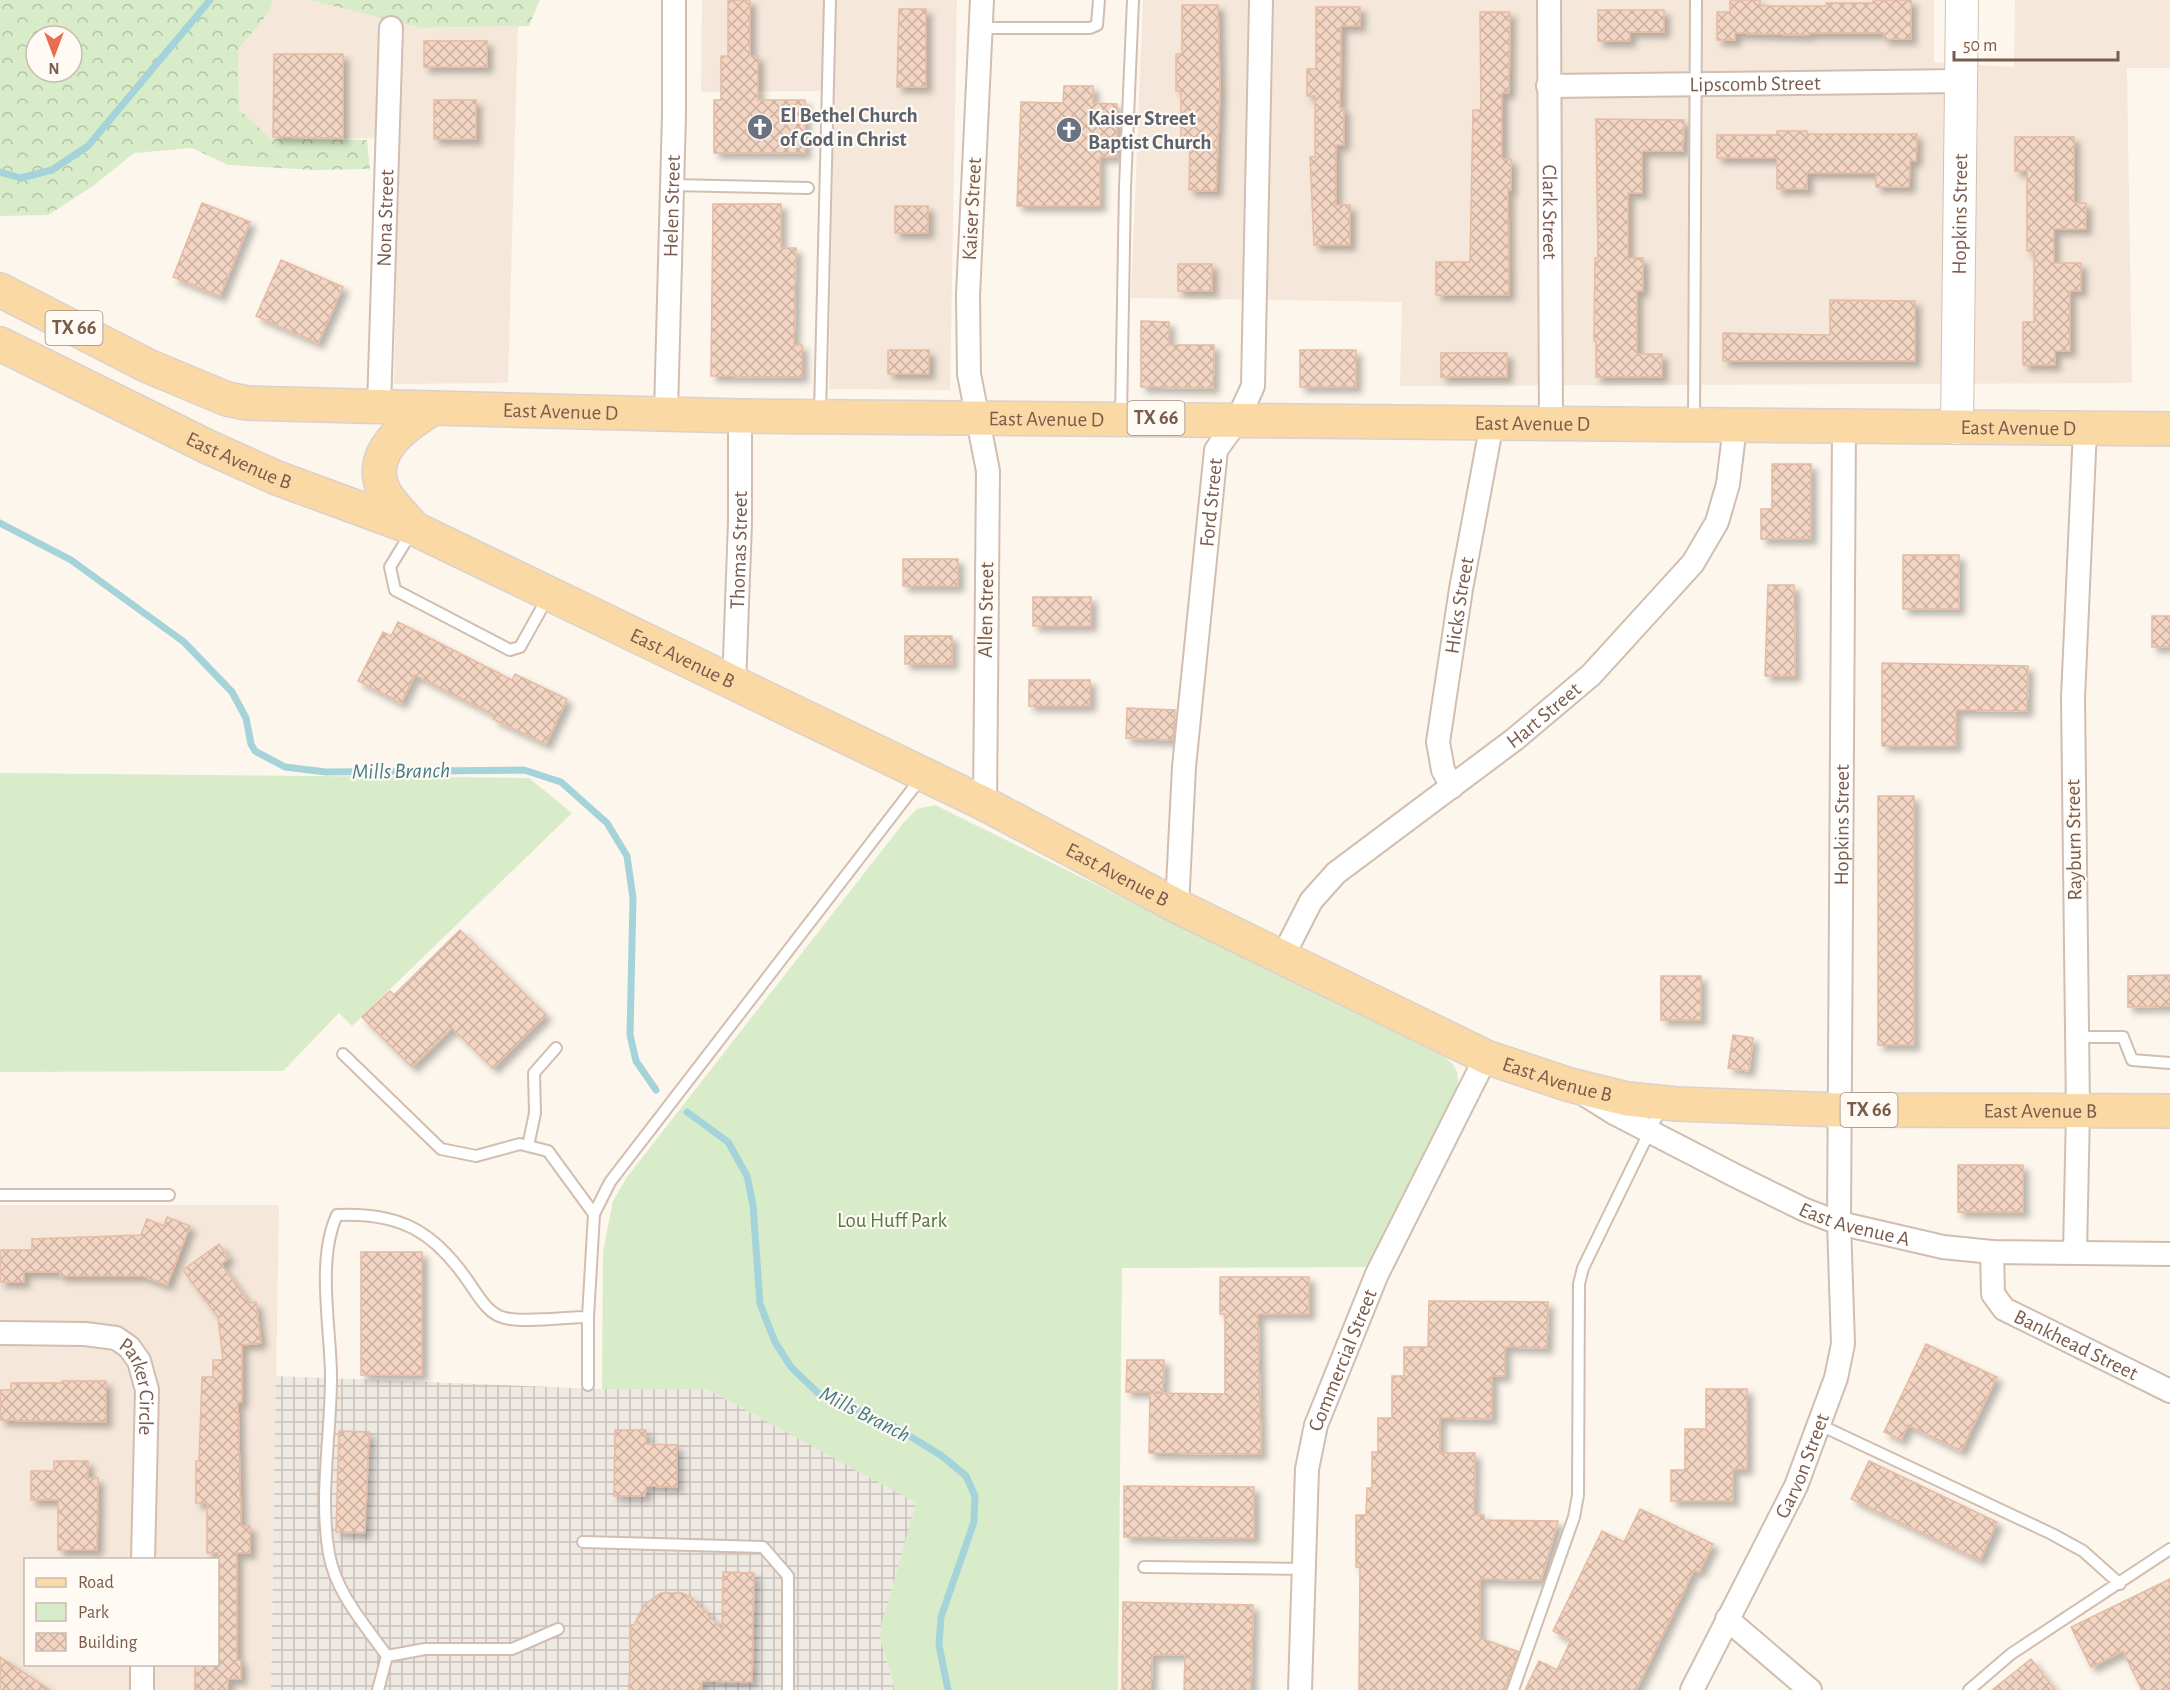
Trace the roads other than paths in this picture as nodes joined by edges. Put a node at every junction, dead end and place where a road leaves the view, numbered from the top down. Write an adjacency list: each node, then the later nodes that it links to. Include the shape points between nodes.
1 (674, 0): 15 (street, Helen Street)
2 (830, 0): 23 (lane)
3 (982, 0): 11 (street, Kaiser Street)
4 (1099, 0): 11 (lane, via 1097,25 1090,28)
5 (1133, 0): 25 (lane)
6 (1261, 0): 26 (street, Ford Street, via 1253,386)
7 (1549, 0): 14 (street, Clark Street)
8 (1696, 0): 13 (lane)
9 (1962, 0): 12 (street, Hopkins Street)
10 (391, 28): 19 (street, Nona Street)
11 (980, 28): 24 (street, Kaiser Street, via 968,295 969,374)
12 (1962, 81): 13 (street, Lipscomb Street); 32 (street, Hopkins Street)
13 (1695, 85): 14 (street, Lipscomb Street); 29 (lane)
14 (1548, 86): 28 (street, Clark Street)
15 (672, 185): 16 (lane); 21 (street, Helen Street)
16 (808, 188)
17 (0, 290): 19 (main road, East Avenue D / TX 66, via 148,366 227,399)
18 (0, 344): 35 (main road, East Avenue B / TX 66, via 277,478)
19 (379, 407): 20 (main road, East Avenue D / TX 66)
20 (434, 408): 21 (main road, East Avenue D / TX 66); 35 (main road, via 392,437 382,457 385,494)
21 (666, 412): 22 (main road, East Avenue D / TX 66)
22 (740, 416): 23 (main road, East Avenue D / TX 66); 37 (street, Thomas Street)
23 (820, 416): 24 (main road, East Avenue D / TX 66)
24 (975, 418): 25 (main road, East Avenue D / TX 66); 40 (street, Allen Street, via 988,471)
25 (1120, 418): 26 (main road, East Avenue D / TX 66)
26 (1237, 421): 27 (main road, East Avenue D / TX 66); 41 (street, Ford Street, via 1216,450 1184,767)
27 (1492, 423): 28 (main road, East Avenue D / TX 66); 39 (street, Hicks Street, via 1438,742 1443,770)
28 (1551, 424): 29 (main road, East Avenue D / TX 66)
29 (1694, 425): 30 (main road, East Avenue D / TX 66)
30 (1735, 426): 31 (main road, East Avenue D / TX 66); 39 (street, Hart Street, via 1728,484 1717,522 1693,563 1591,675)
31 (1844, 427): 32 (main road, East Avenue D / TX 66); 50 (street, Hopkins Street)
32 (1957, 428): 33 (main road, East Avenue D / TX 66)
33 (2085, 429): 34 (main road, East Avenue D / TX 66); 43 (street, Rayburn Street, via 2073,698)
34 (2170, 429)
35 (413, 528): 36 (main road, East Avenue B / TX 66); 36 (lane, via 390,567 395,591 510,650 520,647)
36 (549, 594): 37 (main road, East Avenue B / TX 66)
37 (734, 685): 38 (main road, East Avenue B / TX 66)
38 (923, 775): 40 (main road, East Avenue B / TX 66); 57 (lane, via 610,1182)
39 (1452, 787): 42 (street, Hart Street, via 1336,873 1311,901)
40 (985, 804): 41 (main road, East Avenue B / TX 66)
41 (1177, 906): 42 (main road, East Avenue B / TX 66)
42 (1283, 956): 46 (main road, East Avenue B / TX 66)
43 (2077, 1037): 47 (lane, via 2123,1037 2132,1060); 51 (street, Rayburn Street)
44 (556, 1048): 54 (lane, via 534,1073 535,1113)
45 (343, 1054): 54 (lane, via 441,1149 476,1156 520,1144)
46 (1486, 1057): 48 (main road, East Avenue B / TX 66); 71 (street, Commercial Street, via 1377,1274 1317,1425 1307,1469)
47 (2170, 1063)
48 (1570, 1085): 49 (main road, East Avenue B / TX 66); 53 (street, East Avenue A)
49 (1663, 1103): 50 (main road, East Avenue B / TX 66); 53 (lane)
50 (1839, 1110): 51 (main road, East Avenue B / TX 66); 58 (street, Hopkins Street)
51 (2078, 1111): 52 (main road, East Avenue B / TX 66); 60 (street, Rayburn Street)
52 (2170, 1112)
53 (1649, 1132): 58 (street, East Avenue A); 81 (lane, via 1583,1268 1579,1284 1578,1495 1574,1517)
54 (528, 1146): 57 (lane, via 548,1152)
55 (0, 1195): 56 (lane)
56 (169, 1195)
57 (594, 1214): 62 (lane)
58 (1839, 1223): 59 (street, East Avenue A, via 1943,1247); 66 (street, Garvon Street, via 1843,1344)
59 (1992, 1252): 60 (street, East Avenue A); 65 (street, Bankhead Street, via 1993,1294 2004,1309)
60 (2075, 1252): 61 (street, East Avenue A)
61 (2170, 1254)
62 (588, 1317): 64 (lane); 75 (lane, via 504,1318 484,1305 455,1261 419,1229 358,1214 337,1215 329,1232 326,1308 331,1377 325,1503 329,1555 338,1584)
63 (0, 1333): 69 (street, Parker Circle, via 116,1338 139,1361 147,1390)
64 (588, 1384)
65 (2170, 1391)
66 (1820, 1425): 72 (lane, via 2052,1534 2083,1551); 73 (street, Garvon Street, via 1796,1486)
67 (583, 1542): 79 (lane, via 763,1547 788,1576)
68 (2170, 1549): 72 (lane)
69 (143, 1558)
70 (1144, 1567): 71 (lane)
71 (1304, 1569): 80 (street, Commercial Street)
72 (2120, 1584): 84 (lane, via 2011,1654)
73 (1727, 1619): 82 (street, Garvon Street); 83 (street)
74 (558, 1629): 75 (lane, via 512,1649 425,1649)
75 (387, 1656): 78 (lane)
76 (142, 1666): 77 (street)
77 (142, 1690)
78 (378, 1690)
79 (788, 1690)
80 (1300, 1690)
81 (1513, 1690)
82 (1692, 1690)
83 (1810, 1690)
84 (1969, 1690)

